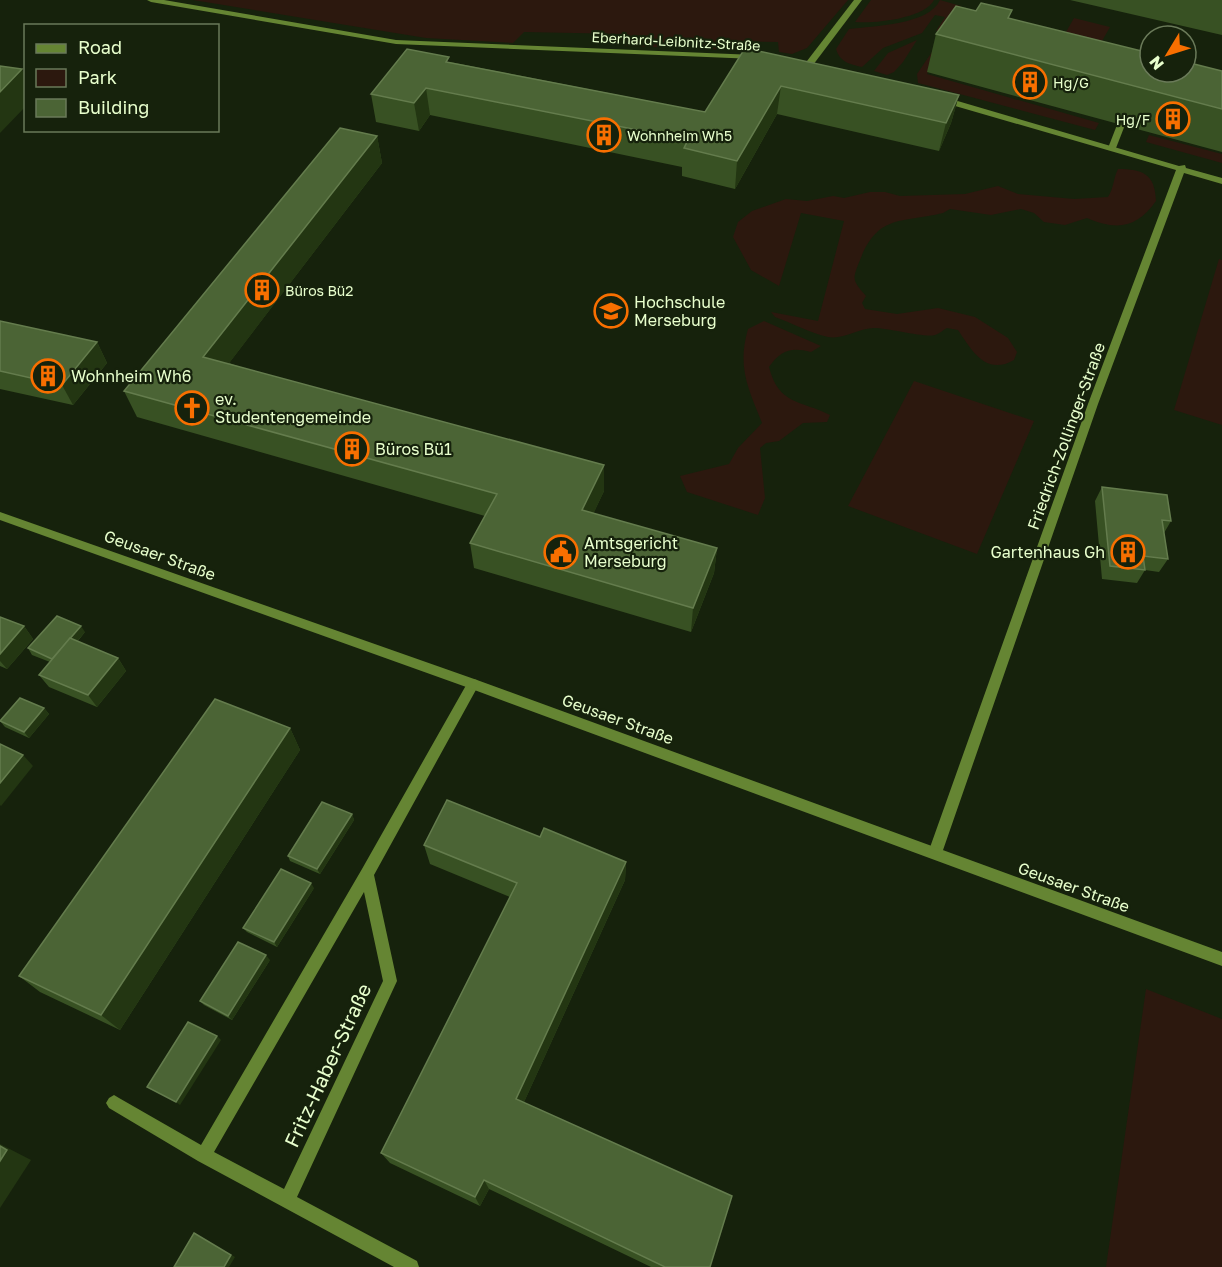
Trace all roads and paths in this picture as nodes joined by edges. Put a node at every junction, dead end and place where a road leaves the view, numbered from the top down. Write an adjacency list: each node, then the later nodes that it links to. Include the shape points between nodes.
1 (152, 0): 3 (street, Eberhard-Leibnitz-Straße, via 396,42)
2 (858, 0): 4 (street, via 806,63)
3 (767, 58)
4 (820, 66)
5 (931, 96): 7 (street)
6 (1121, 125): 7 (street)
7 (1112, 148): 8 (street)
8 (1182, 168): 9 (street); 12 (street, Friedrich-Zollinger-Straße, via 1093,404)
9 (1222, 181)
10 (0, 516): 11 (street, Geusaer Straße)
11 (474, 684): 12 (street, Geusaer Straße); 13 (street)
12 (935, 853): 14 (street, Geusaer Straße)
13 (367, 874): 16 (street); 17 (street, Fritz-Haber-Straße, via 390,981)
14 (1222, 959)
15 (114, 1103): 16 (street)
16 (204, 1155): 17 (street)
17 (287, 1200): 18 (street)
18 (411, 1267)

